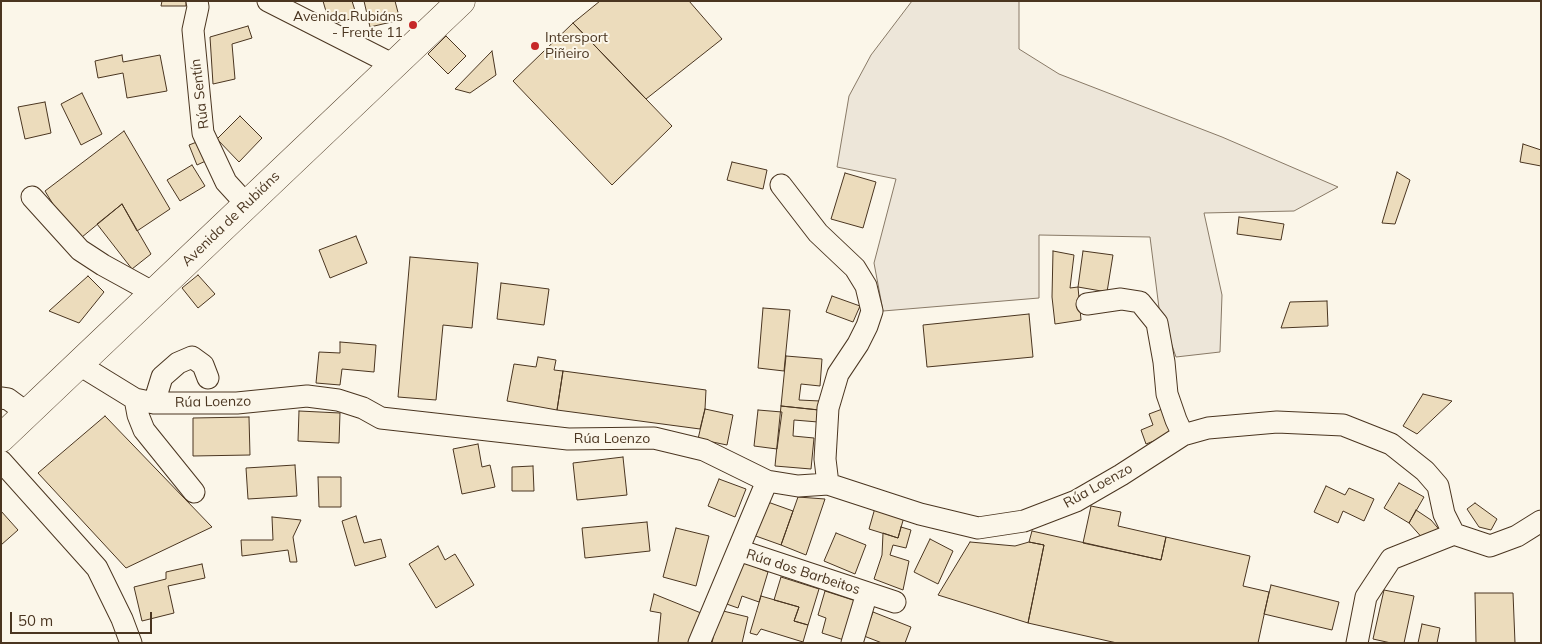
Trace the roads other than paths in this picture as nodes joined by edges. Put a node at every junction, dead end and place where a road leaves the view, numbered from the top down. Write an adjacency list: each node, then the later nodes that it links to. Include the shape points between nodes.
1 (197, 1): 7 (street, Rúa Sentín, via 193,30 203,133 226,182)
2 (268, 1): 4 (street)
3 (461, 1): 4 (main road, Avenida de Rubiáns)
4 (394, 65): 7 (main road, Avenida de Rubiáns)
5 (781, 185): 19 (street, via 818,233 855,268 866,286 872,311 868,326 838,374 828,408 825,459)
6 (32, 197): 8 (street, via 80,250)
7 (247, 205): 8 (main road, Avenida de Rubiáns)
8 (154, 293): 10 (main road, Avenida de Rubiáns)
9 (1087, 304): 15 (street, via 1121,299 1140,302 1157,323 1167,394)
10 (78, 364): 13 (street); 14 (main road, Avenida de Rubiáns)
11 (208, 378): 13 (street, via 203,365 192,357 178,363 162,377)
12 (1, 398): 14 (street)
13 (145, 401): 18 (street, Rúa Loenzo, via 236,403 307,396 338,400 364,408 381,418 568,439 654,438 704,450); 20 (street, via 138,415 144,430)
14 (28, 413): 16 (main road, Avenida de Rubiáns)
15 (1183, 435): 19 (street, Rúa Loenzo, via 1076,500 1024,521 978,528 920,514); 22 (street, Rúa Loenzo, via 1208,428 1277,422 1343,425 1391,444 1425,471 1438,486 1444,514)
16 (1, 438)
17 (1, 461): 26 (street, via 96,568)
18 (767, 480): 19 (street, Rúa Loenzo, via 798,486); 23 (street, Rúa dos Barbeitos)
19 (828, 484)
20 (194, 492)
21 (1541, 521): 22 (street, via 1518,536 1490,546)
22 (1454, 534): 29 (street, via 1391,559 1366,597)
23 (738, 550): 24 (street, Rúa dos Barbeitos); 27 (street, Rúa dos Barbeitos)
24 (867, 593): 25 (street, Rúa dos Barbeitos); 28 (street, Rúa dos Barbeitos)
25 (895, 602)
26 (131, 643)
27 (699, 643)
28 (852, 643)
29 (1357, 643)

